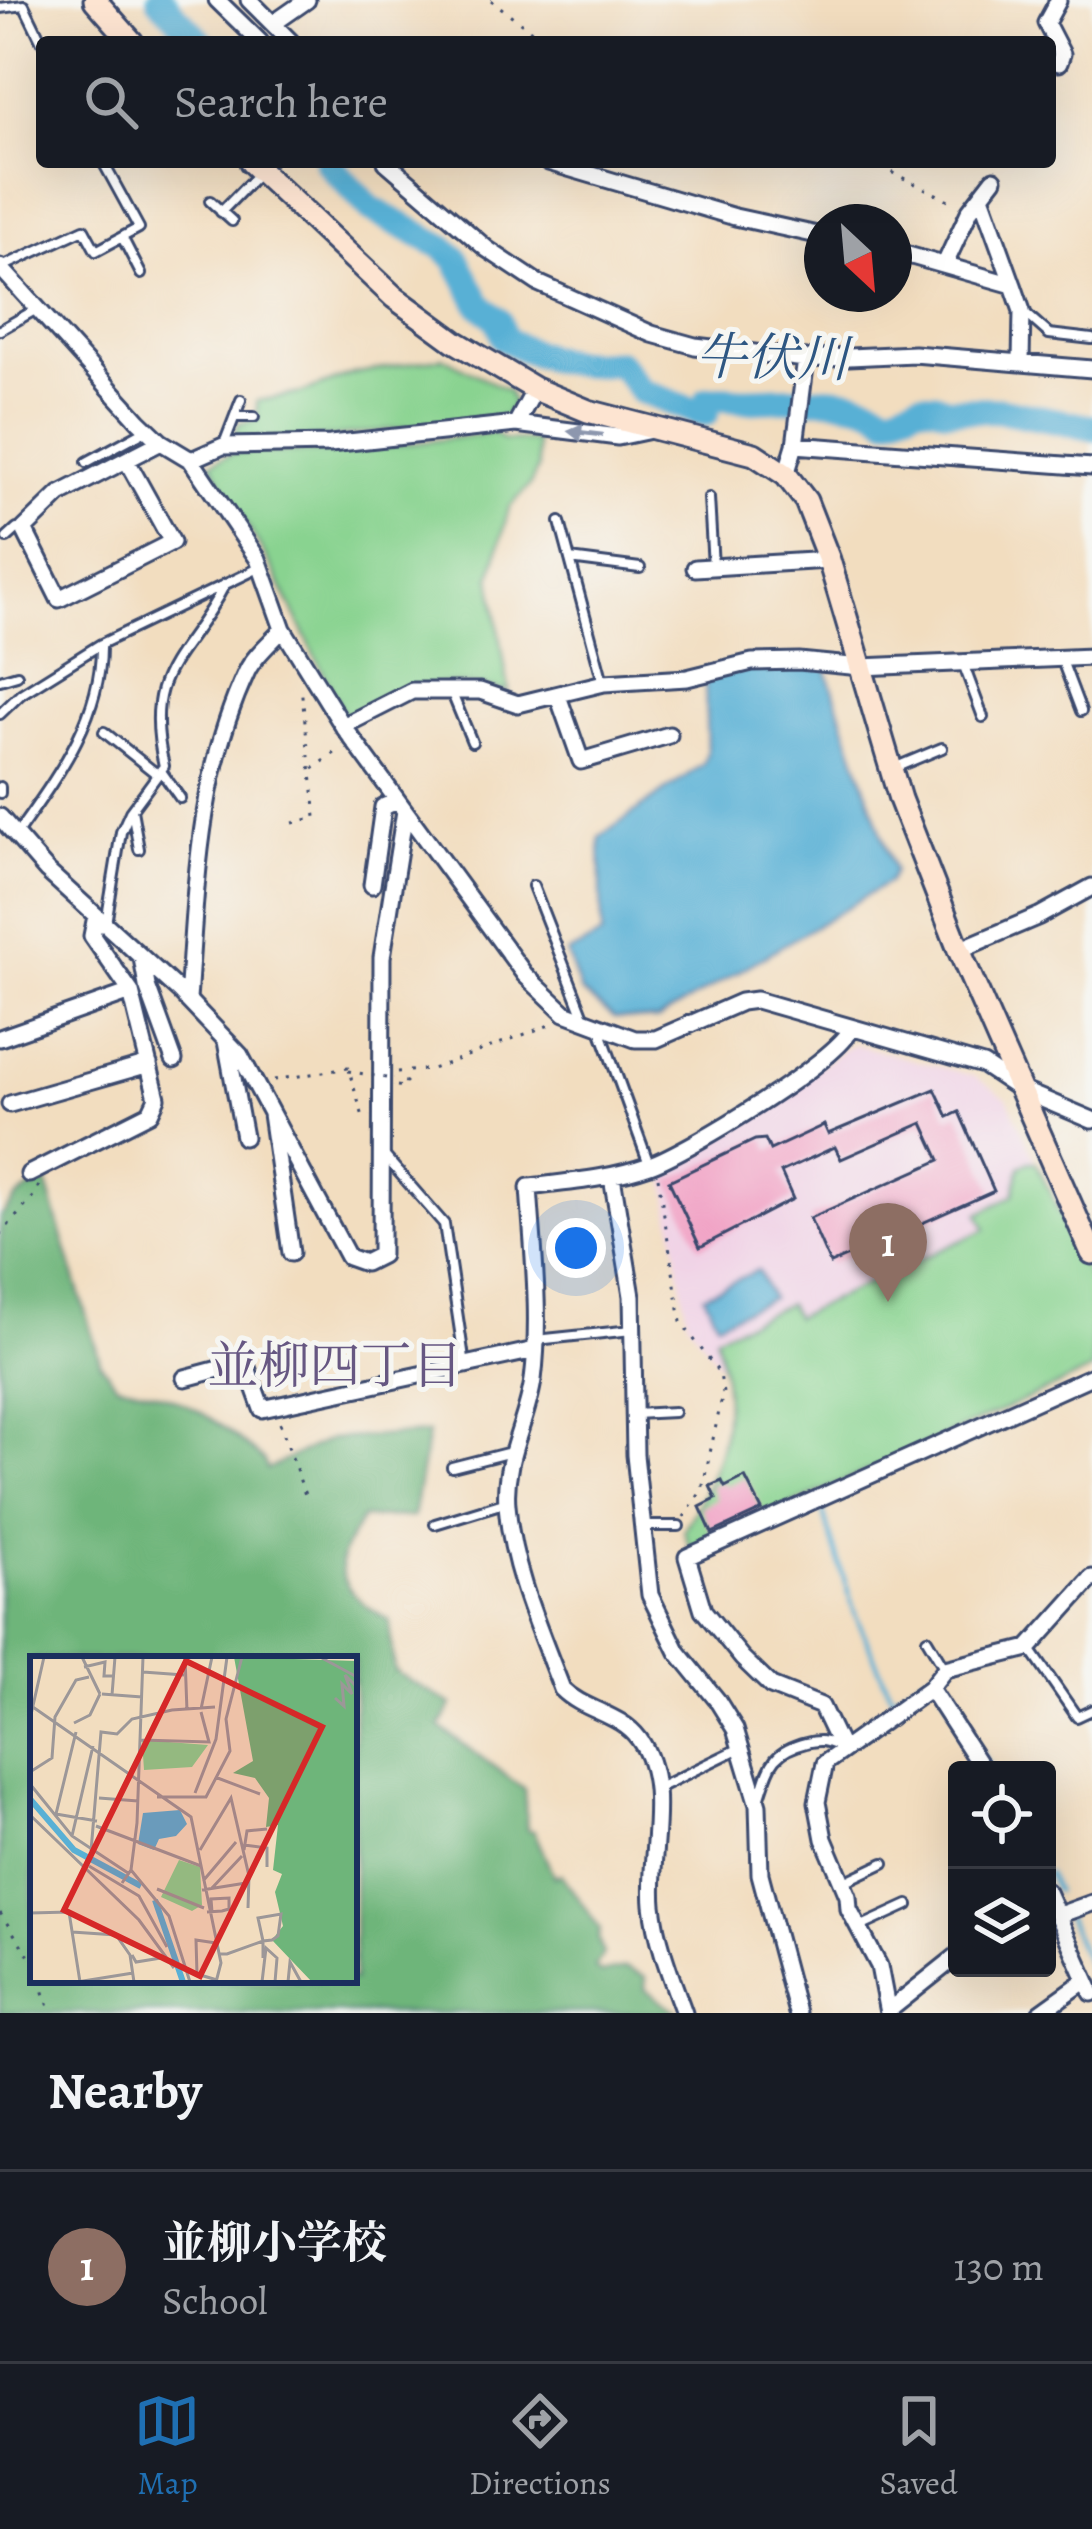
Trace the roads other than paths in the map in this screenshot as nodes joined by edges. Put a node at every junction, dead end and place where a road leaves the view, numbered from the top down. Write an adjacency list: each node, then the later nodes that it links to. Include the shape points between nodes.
1 (95, 0): 10 (street)
2 (217, 0): 11 (street)
3 (248, 0): 8 (street)
4 (307, 0): 8 (street)
5 (1059, 0): 13 (street, via 1046,23)
6 (29, 2): 7 (lane); 9 (lane)
7 (0, 8)
8 (274, 23): 12 (street)
9 (40, 36)
10 (127, 36)
11 (254, 36)
12 (286, 36)
13 (1052, 36)
14 (1056, 44): 15 (street)
15 (1059, 63)
16 (106, 168): 27 (lane, via 139,227)
17 (255, 168): 24 (lane)
18 (257, 168): 40 (street, via 394,297)
19 (393, 168): 38 (street, via 487,249 580,305 694,346)
20 (568, 168): 26 (street)
21 (994, 178): 23 (street)
22 (210, 201): 24 (lane)
23 (976, 205): 29 (street); 32 (street)
24 (221, 212): 25 (lane)
25 (232, 221)
26 (804, 232)
27 (122, 237): 30 (lane, via 96,250 84,229); 31 (lane)
28 (912, 256): 29 (street)
29 (945, 264): 32 (street)
30 (0, 267): 33 (street)
31 (141, 274)
32 (1013, 285): 34 (street)
33 (37, 309): 35 (lane); 45 (street)
34 (1022, 311): 36 (lane, via 1049,334); 37 (street)
35 (0, 330)
36 (1092, 340)
37 (1021, 361): 38 (street, via 914,354); 39 (street)
38 (806, 362): 47 (street)
39 (1092, 369)
40 (535, 389): 44 (street); 46 (street)
41 (241, 400): 42 (lane)
42 (235, 416): 43 (lane); 49 (lane)
43 (254, 417)
44 (516, 424): 46 (street, one-way to 44, via 618,437); 49 (street, via 330,444)
45 (148, 429): 48 (street); 52 (lane)
46 (654, 430): 54 (street, via 754,454)
47 (795, 440): 53 (street); 54 (street)
48 (161, 442): 50 (street); 51 (street)
49 (223, 446): 50 (street)
50 (191, 460): 61 (street)
51 (127, 461): 57 (street, via 60,494); 57 (street, via 172,542 59,599)
52 (87, 462)
53 (1092, 467)
54 (786, 475): 60 (street, via 806,501)
55 (709, 498): 62 (lane)
56 (560, 522): 59 (lane)
57 (24, 529): 58 (lane)
58 (7, 538)
59 (569, 559): 63 (lane); 73 (lane)
60 (829, 560): 62 (street); 70 (street)
61 (260, 567): 64 (lane); 65 (street)
62 (704, 567)
63 (640, 568)
64 (225, 584): 66 (lane); 85 (lane, via 157,697)
65 (283, 629): 79 (street); 99 (street, via 248,667 218,756 201,825)
66 (101, 644): 77 (lane); 90 (lane, via 86,722)
67 (1092, 657): 68 (street)
68 (1061, 658): 69 (street); 76 (lane)
69 (964, 664): 70 (street); 78 (lane)
70 (861, 667): 73 (street, via 752,662 687,679); 84 (street)
71 (17, 675): 72 (lane)
72 (0, 680)
73 (604, 683): 75 (street)
74 (451, 690): 75 (street, via 518,704); 79 (street, via 412,691); 82 (lane)
75 (558, 695): 81 (street, via 581,760)
76 (1081, 711)
77 (0, 714)
78 (983, 717)
79 (343, 726): 87 (street)
80 (104, 733): 85 (lane)
81 (669, 735)
82 (472, 742)
83 (942, 748): 84 (lane)
84 (891, 769): 96 (street)
85 (159, 772): 86 (lane); 88 (lane)
86 (180, 798)
87 (401, 806): 92 (street, via 383,807); 100 (street, via 525,975 565,1013); 111 (street, via 382,957)
88 (132, 810): 91 (lane); 95 (lane, via 111,909)
89 (0, 817): 90 (street)
90 (15, 836): 95 (street)
91 (139, 849)
92 (372, 885)
93 (533, 886): 100 (lane)
94 (1092, 887): 96 (street)
95 (101, 921): 97 (street); 98 (street, via 92,936)
96 (959, 950): 106 (street)
97 (142, 958): 99 (street); 104 (street)
98 (131, 992): 102 (street); 105 (street)
99 (188, 1000): 103 (street)
100 (593, 1026): 101 (street, via 656,1039 756,1000); 112 (lane)
101 (851, 1029): 106 (street, via 983,1065); 112 (street, via 812,1068)
102 (0, 1038)
103 (226, 1041): 108 (street); 110 (street)
104 (174, 1060)
105 (148, 1064): 107 (street); 113 (street, via 157,1098 150,1113)
106 (1019, 1088): 109 (street); 115 (street)
107 (10, 1104)
108 (271, 1108): 111 (street, via 348,1257 365,1263 381,1255); 116 (street)
109 (1092, 1120)
110 (244, 1137)
111 (380, 1151): 119 (lane, via 444,1224)
112 (652, 1165): 114 (street)
113 (33, 1172)
114 (612, 1177): 117 (street); 118 (street, via 529,1187)
115 (1092, 1252)
116 (291, 1253)
117 (634, 1330): 118 (lane); 123 (street)
118 (536, 1345): 119 (street); 124 (street)
119 (465, 1366): 121 (street, via 262,1409 245,1362)
120 (1092, 1376): 139 (street, via 687,1557 704,1610 742,1658 771,1686 821,1706)
121 (185, 1378)
122 (674, 1412): 123 (lane)
123 (633, 1414): 128 (street)
124 (511, 1452): 125 (lane); 126 (street)
125 (452, 1467)
126 (507, 1502): 127 (lane); 141 (street, via 518,1566 562,1689 640,1740)
127 (435, 1525)
128 (641, 1526): 129 (lane); 138 (street, via 650,1594 664,1629)
129 (679, 1526)
130 (1092, 1578): 132 (street)
131 (927, 1639): 133 (lane)
132 (1029, 1648): 133 (street); 136 (lane)
133 (945, 1669): 134 (street)
134 (930, 1688): 139 (street); 140 (street)
135 (1081, 1698): 136 (lane)
136 (1068, 1705): 137 (lane, via 1077,1717)
137 (1092, 1710)
138 (742, 1748): 141 (lane); 142 (street)
139 (842, 1748): 142 (lane, via 821,1739 784,1749); 144 (street, via 825,1763 817,1802)
140 (977, 1761)
141 (655, 1790): 153 (street, via 657,1939)
142 (758, 1805): 154 (street, via 760,1874)
143 (884, 1863): 144 (lane)
144 (842, 1882): 149 (street)
145 (1056, 1903): 146 (street)
146 (1092, 1903)
147 (908, 1905): 149 (lane)
148 (1056, 1914): 151 (street)
149 (859, 1928): 152 (street, via 879,1966)
150 (948, 1963): 152 (street)
151 (1089, 1986): 155 (street)
152 (888, 2012)
153 (684, 2013)
154 (797, 2013)
155 (1040, 2013)

